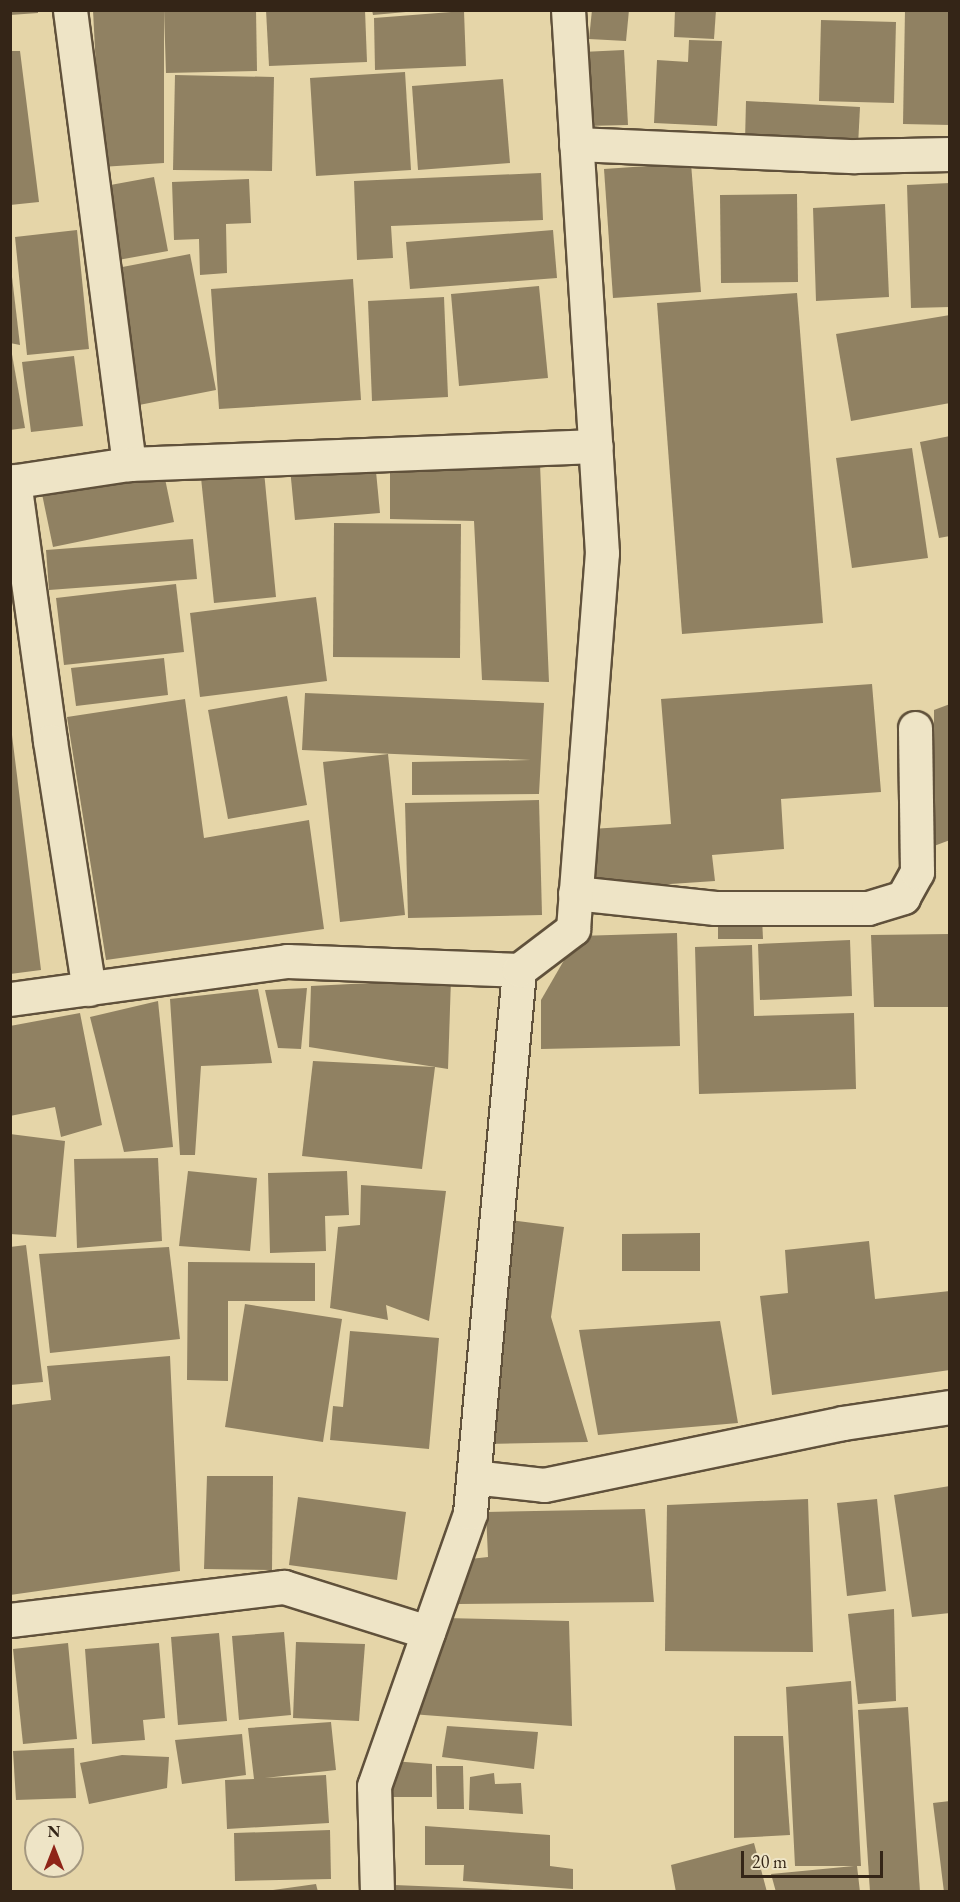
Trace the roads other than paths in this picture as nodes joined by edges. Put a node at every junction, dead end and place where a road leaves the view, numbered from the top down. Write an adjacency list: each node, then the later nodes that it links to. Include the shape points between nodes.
1 (70, 10): 6 (street)
2 (568, 10): 3 (street)
3 (576, 144): 4 (street, via 855,156); 5 (street)
4 (950, 154)
5 (596, 446): 6 (street); 9 (street, via 602,554)
6 (129, 464): 7 (street)
7 (12, 481): 11 (street)
8 (915, 728): 9 (street, via 917,872 903,897 868,908 715,908)
9 (575, 893): 10 (street, via 573,929)
10 (519, 970): 11 (street, via 287,961); 14 (street)
11 (89, 988): 12 (street)
12 (10, 999)
13 (950, 1407): 14 (street, via 843,1423 544,1485)
14 (473, 1477): 16 (street, via 470,1513)
15 (10, 1620): 16 (street, via 284,1587)
16 (428, 1632): 17 (street, via 374,1786)
17 (377, 1892)

